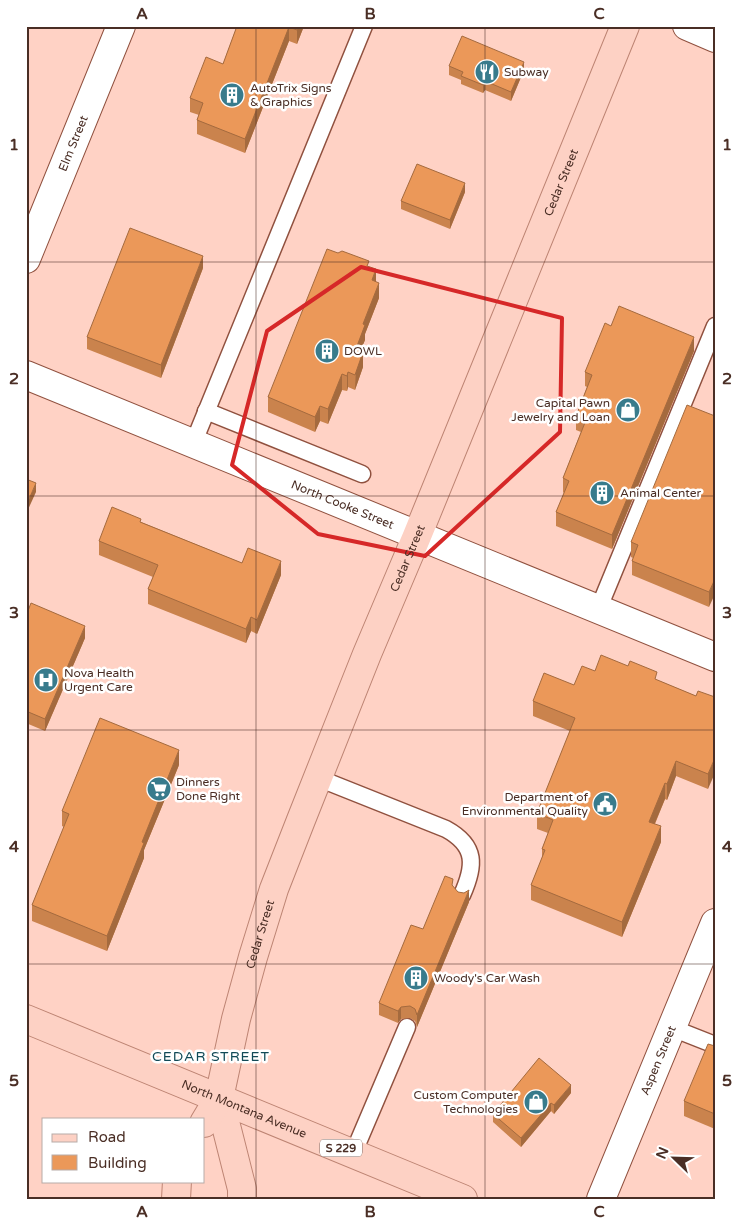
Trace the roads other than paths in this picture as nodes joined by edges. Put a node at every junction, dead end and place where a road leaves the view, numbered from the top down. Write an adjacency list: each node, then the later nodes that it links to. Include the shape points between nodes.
1 (121, 26): 6 (street, Elm Street)
2 (364, 26): 9 (lane)
3 (625, 26): 12 (main road, Cedar Street)
4 (687, 26): 5 (street)
5 (715, 38)
6 (26, 259)
7 (715, 326): 13 (lane)
8 (26, 375): 10 (street, North Cooke Street)
9 (206, 411): 10 (lane); 11 (lane)
10 (193, 444): 12 (street, North Cooke Street)
11 (362, 474)
12 (417, 536): 13 (street, North Cooke Street); 15 (main road, Cedar Street)
13 (598, 610): 14 (street, North Cooke Street)
14 (715, 657)
15 (318, 778): 16 (lane, via 459,836 469,848 472,865); 22 (main road, Cedar Street, via 274,889 236,1019)
16 (462, 896)
17 (715, 923): 20 (street, Aspen Street)
18 (26, 1018): 22 (main road, North Montana Avenue / S 229)
19 (407, 1027): 24 (lane)
20 (672, 1028): 21 (lane); 29 (street, Aspen Street)
21 (715, 1045)
22 (219, 1098): 23 (main road); 24 (main road, North Montana Avenue / S 229); 27 (main road)
23 (205, 1121)
24 (354, 1154): 28 (main road, North Montana Avenue / S 229)
25 (177, 1182): 26 (main road)
26 (176, 1199)
27 (242, 1199)
28 (463, 1199)
29 (601, 1199)

